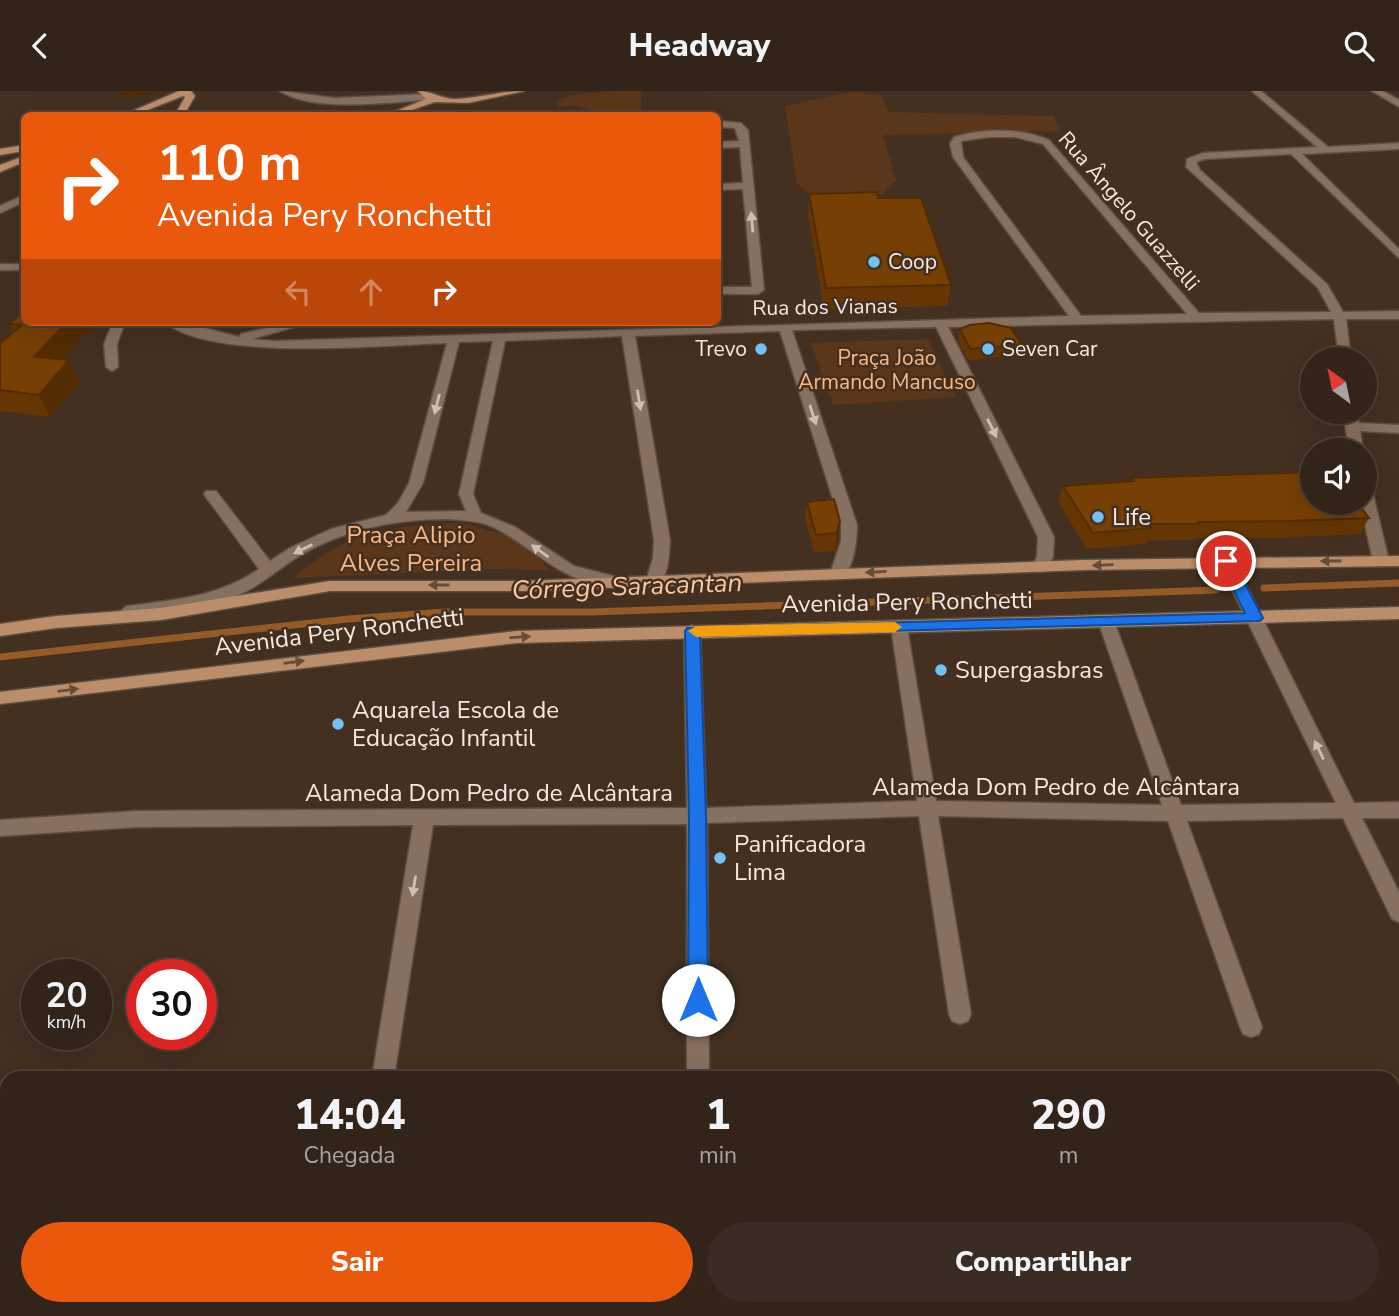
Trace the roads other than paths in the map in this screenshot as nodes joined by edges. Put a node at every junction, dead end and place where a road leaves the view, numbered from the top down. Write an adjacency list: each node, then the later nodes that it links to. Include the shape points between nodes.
1 (284, 91): 6 (street, via 335,99)
2 (520, 91): 6 (main road, via 472,100)
3 (1256, 91): 19 (street)
4 (1376, 91): 8 (street)
5 (186, 92): 7 (main road); 11 (main road, via 190,96)
6 (428, 96): 12 (main road)
7 (157, 104): 9 (main road); 10 (main road, via 176,101)
8 (1399, 104)
9 (136, 112)
10 (171, 112)
11 (182, 112)
12 (396, 112)
13 (721, 124): 14 (street, via 741,127)
14 (745, 144): 15 (street); 22 (street)
15 (721, 145)
16 (1399, 146): 19 (street)
17 (21, 150): 21 (main road)
18 (1293, 151): 19 (street); 27 (street); 31 (street, via 1203,156 1191,162 1191,167 1323,286)
19 (1327, 151)
20 (21, 159): 21 (main road)
21 (2, 161)
22 (749, 186): 23 (street); 30 (street, one-way to 22, via 758,290)
23 (721, 187)
24 (21, 200): 26 (street)
25 (21, 207): 26 (street)
26 (2, 209)
27 (1399, 255)
28 (0, 267): 29 (street)
29 (21, 267)
30 (721, 291)
31 (1339, 315): 32 (street, Rua dos Vianas); 33 (street, Rua dos Vianas); 46 (street)
32 (1399, 315)
33 (1196, 317): 34 (street, Rua dos Vianas); 34 (street, Rua Ângelo Guazzelli, via 1046,142 1022,135 957,139 958,156)
34 (1078, 320): 36 (street, Rua dos Vianas)
35 (940, 323): 36 (street, Rua dos Vianas); 40 (street, Rua dos Vianas); 59 (street, one-way to 59, via 1046,537 1045,557)
36 (972, 323): 40 (street, via 952,318 859,318)
37 (117, 326): 47 (street, via 108,353)
38 (180, 326): 45 (street, Rua dos Vianas)
39 (290, 326): 45 (street)
40 (830, 326): 41 (street, Rua dos Vianas)
41 (785, 327): 42 (street, Rua dos Vianas); 61 (street, one-way to 61, via 849,525 849,541)
42 (628, 333): 43 (street, Rua dos Vianas); 62 (street, one-way to 62, via 662,540)
43 (500, 336): 44 (street, Rua dos Vianas); 54 (street, via 466,494)
44 (454, 338): 45 (street, Rua dos Vianas, via 273,345); 55 (street, one-way to 55, via 416,483)
45 (229, 341)
46 (1343, 347)
47 (112, 367)
48 (1352, 424): 49 (street)
49 (1352, 428): 50 (street); 51 (street)
50 (1399, 429)
51 (1354, 438)
52 (211, 494): 60 (street)
53 (1371, 515): 57 (street)
54 (475, 516): 55 (street, Avenida Pery Ronchetti); 63 (street, Avenida Pery Ronchetti, one-way to 54, via 569,570 517,534)
55 (390, 519): 60 (street, Avenida Pery Ronchetti, one-way to 60, via 335,534)
56 (1226, 561): 57 (main road, Avenida Pery Ronchetti, one-way to 56); 59 (main road, Avenida Pery Ronchetti, one-way to 59); 65 (street)
57 (1381, 561): 58 (main road, Avenida Pery Ronchetti)
58 (1399, 561)
59 (1039, 566): 61 (main road, Avenida Pery Ronchetti, one-way to 61)
60 (267, 569): 67 (street, Avenida Pery Ronchetti, via 211,599)
61 (838, 574): 62 (main road, Avenida Pery Ronchetti)
62 (654, 581): 63 (main road, Avenida Pery Ronchetti)
63 (625, 583): 67 (main road, Avenida Pery Ronchetti, one-way to 67, via 330,586 161,614)
64 (1399, 613): 65 (main road, Avenida Pery Ronchetti)
65 (1255, 618): 66 (main road, Avenida Pery Ronchetti); 74 (street, one-way to 65)
66 (1106, 621): 68 (main road, Avenida Pery Ronchetti); 75 (street)
67 (56, 622): 69 (main road, Avenida Pery Ronchetti)
68 (898, 627): 70 (main road, Avenida Pery Ronchetti); 72 (street)
69 (0, 631)
70 (692, 631): 71 (main road, Avenida Pery Ronchetti, one-way to 70, via 488,639); 76 (street)
71 (0, 698)
72 (926, 808): 75 (street, Alameda Dom Pedro de Alcântara); 76 (street, Alameda Dom Pedro de Alcântara); 80 (street)
73 (1399, 810): 74 (street, Alameda Dom Pedro de Alcântara)
74 (1348, 811): 75 (street, Alameda Dom Pedro de Alcântara); 79 (street)
75 (1176, 813): 81 (street)
76 (697, 816): 77 (street, Alameda Dom Pedro de Alcântara); 83 (street)
77 (424, 819): 78 (street, Alameda Dom Pedro de Alcântara, via 137,819); 82 (street, one-way to 82)
78 (0, 828)
79 (1399, 913)
80 (960, 1014)
81 (1251, 1027)
82 (384, 1071)
83 (698, 1071)

